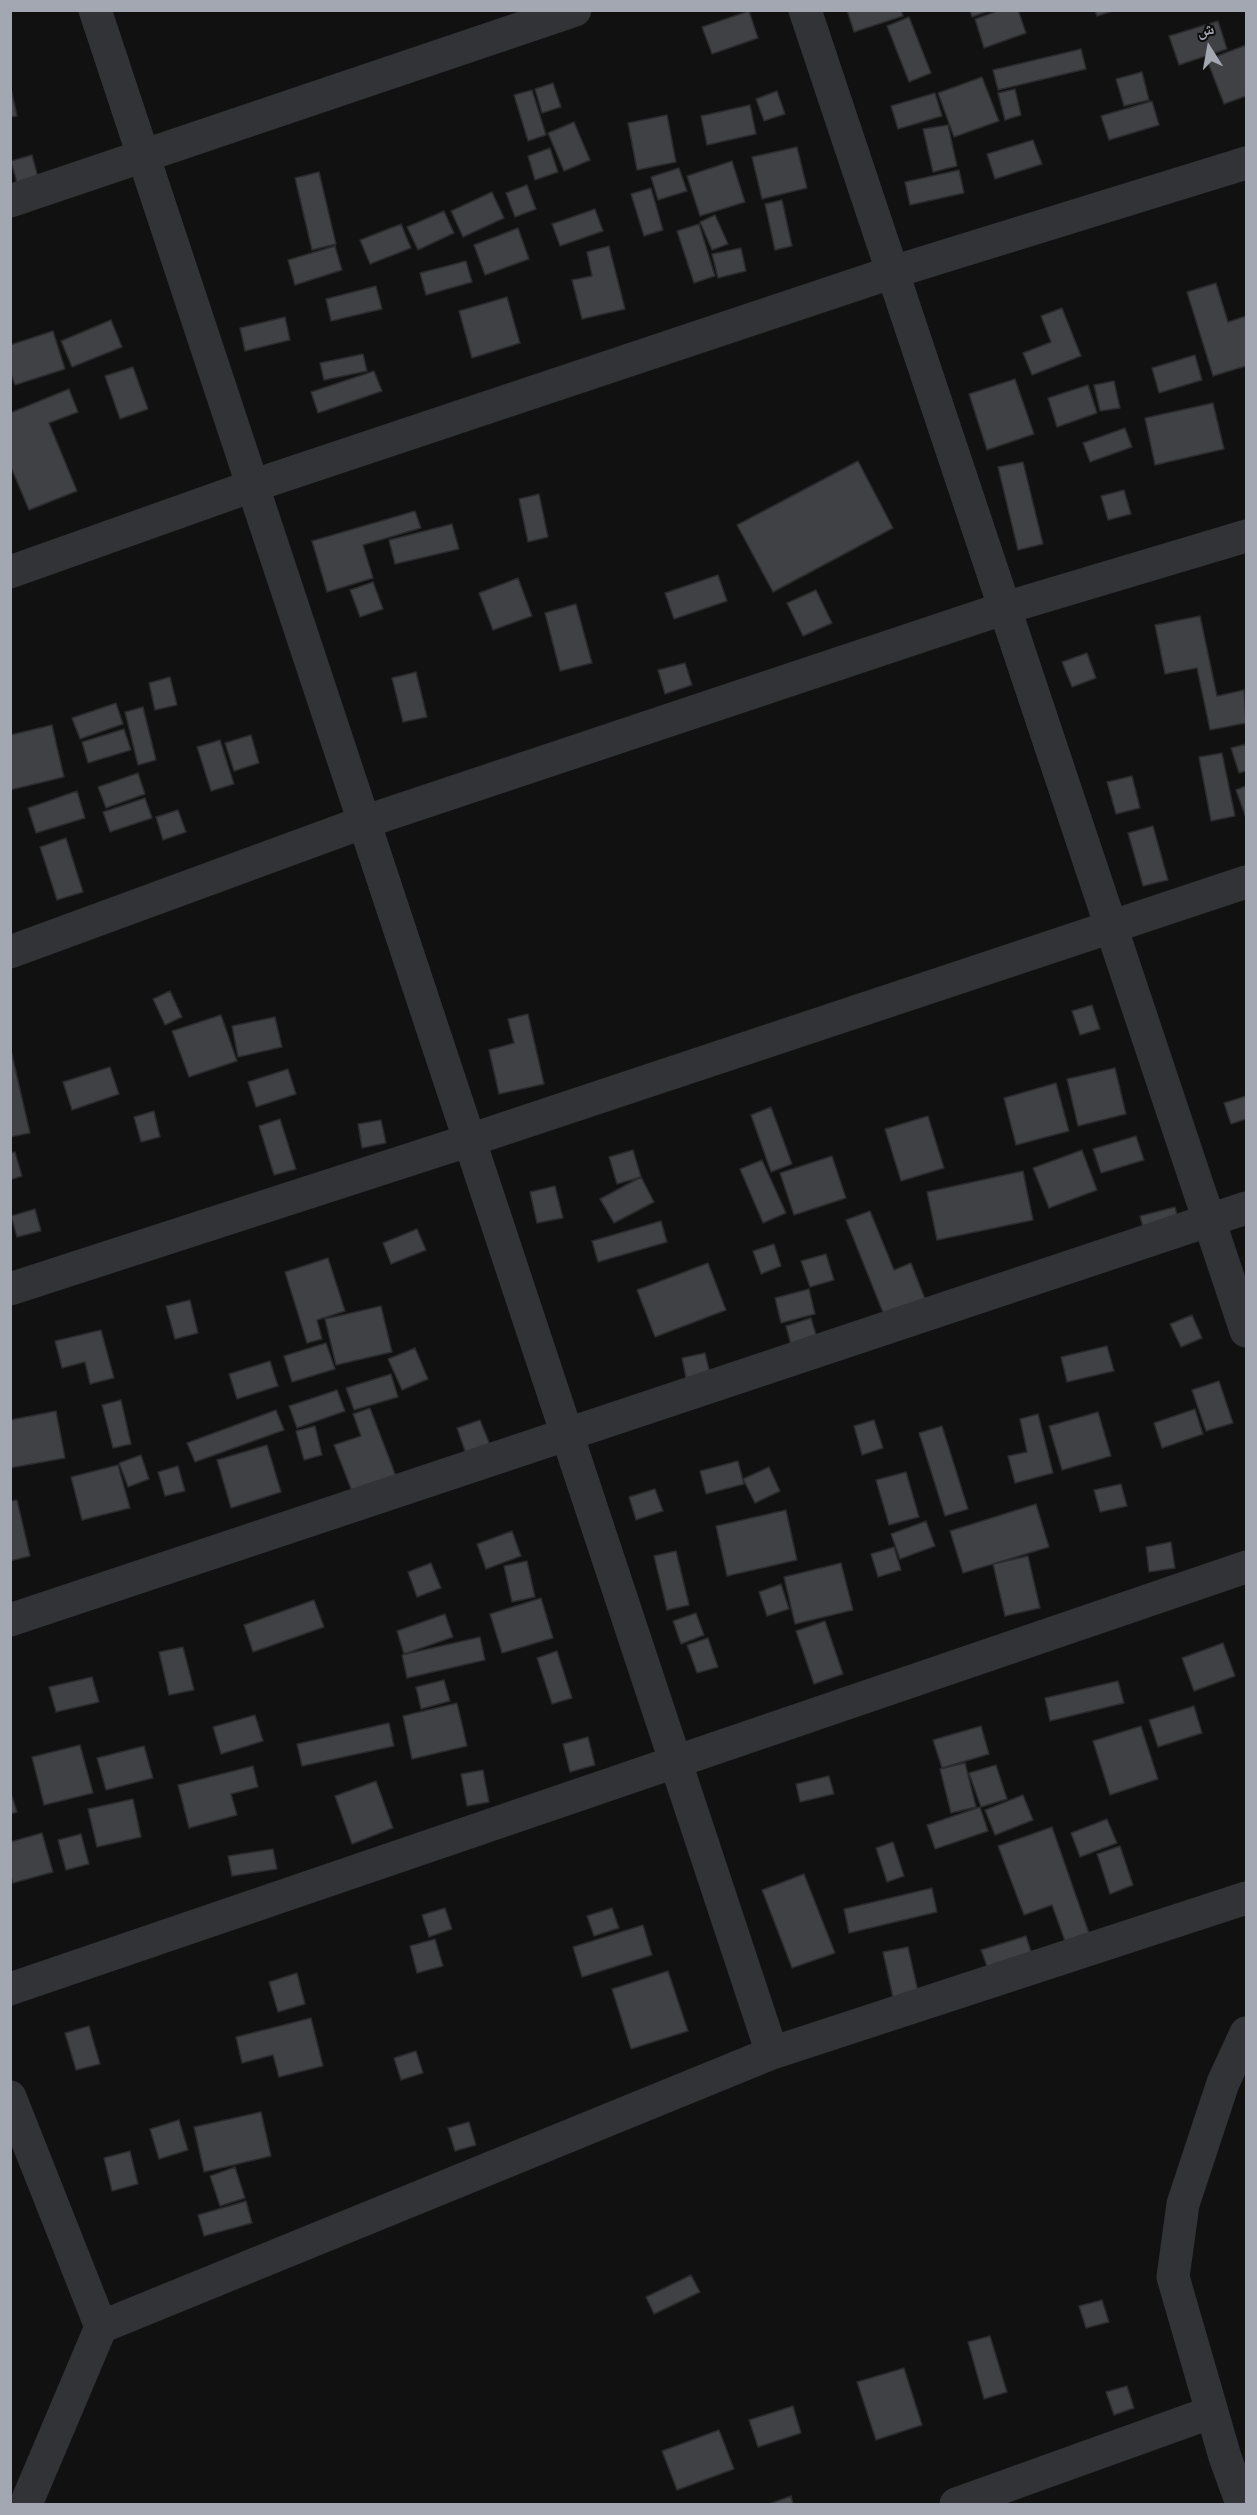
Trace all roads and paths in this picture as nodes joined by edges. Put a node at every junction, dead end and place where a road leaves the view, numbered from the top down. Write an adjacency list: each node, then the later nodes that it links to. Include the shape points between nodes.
1 (95, 10): 4 (street)
2 (575, 10): 4 (street)
3 (805, 10): 7 (street)
4 (143, 155): 6 (street); 8 (street)
5 (1246, 163): 7 (street)
6 (10, 201)
7 (893, 272): 8 (street); 11 (street)
8 (252, 486): 10 (street); 12 (street)
9 (1246, 536): 11 (street)
10 (10, 572)
11 (1005, 608): 12 (street); 14 (street)
12 (364, 822): 15 (street); 16 (street)
13 (1246, 882): 14 (street)
14 (1111, 927): 16 (street); 18 (street)
15 (10, 952)
16 (470, 1140): 19 (street); 21 (street)
17 (1246, 1208): 18 (street)
18 (1209, 1220): 20 (street); 21 (street)
19 (10, 1289)
20 (1246, 1331)
21 (567, 1433): 23 (street); 24 (street)
22 (1246, 1567): 24 (street)
23 (10, 1620)
24 (676, 1760): 26 (street); 28 (street)
25 (1246, 1898): 28 (street)
26 (10, 1989)
27 (1246, 2033): 31 (street, via 1223,2083 1184,2204 1173,2277)
28 (772, 2053): 30 (street)
29 (10, 2097): 30 (street)
30 (101, 2327): 34 (street)
31 (1212, 2412): 32 (street); 35 (street)
32 (1236, 2453): 36 (street)
33 (10, 2494): 34 (street)
34 (26, 2504)
35 (956, 2505)
36 (1242, 2505)

